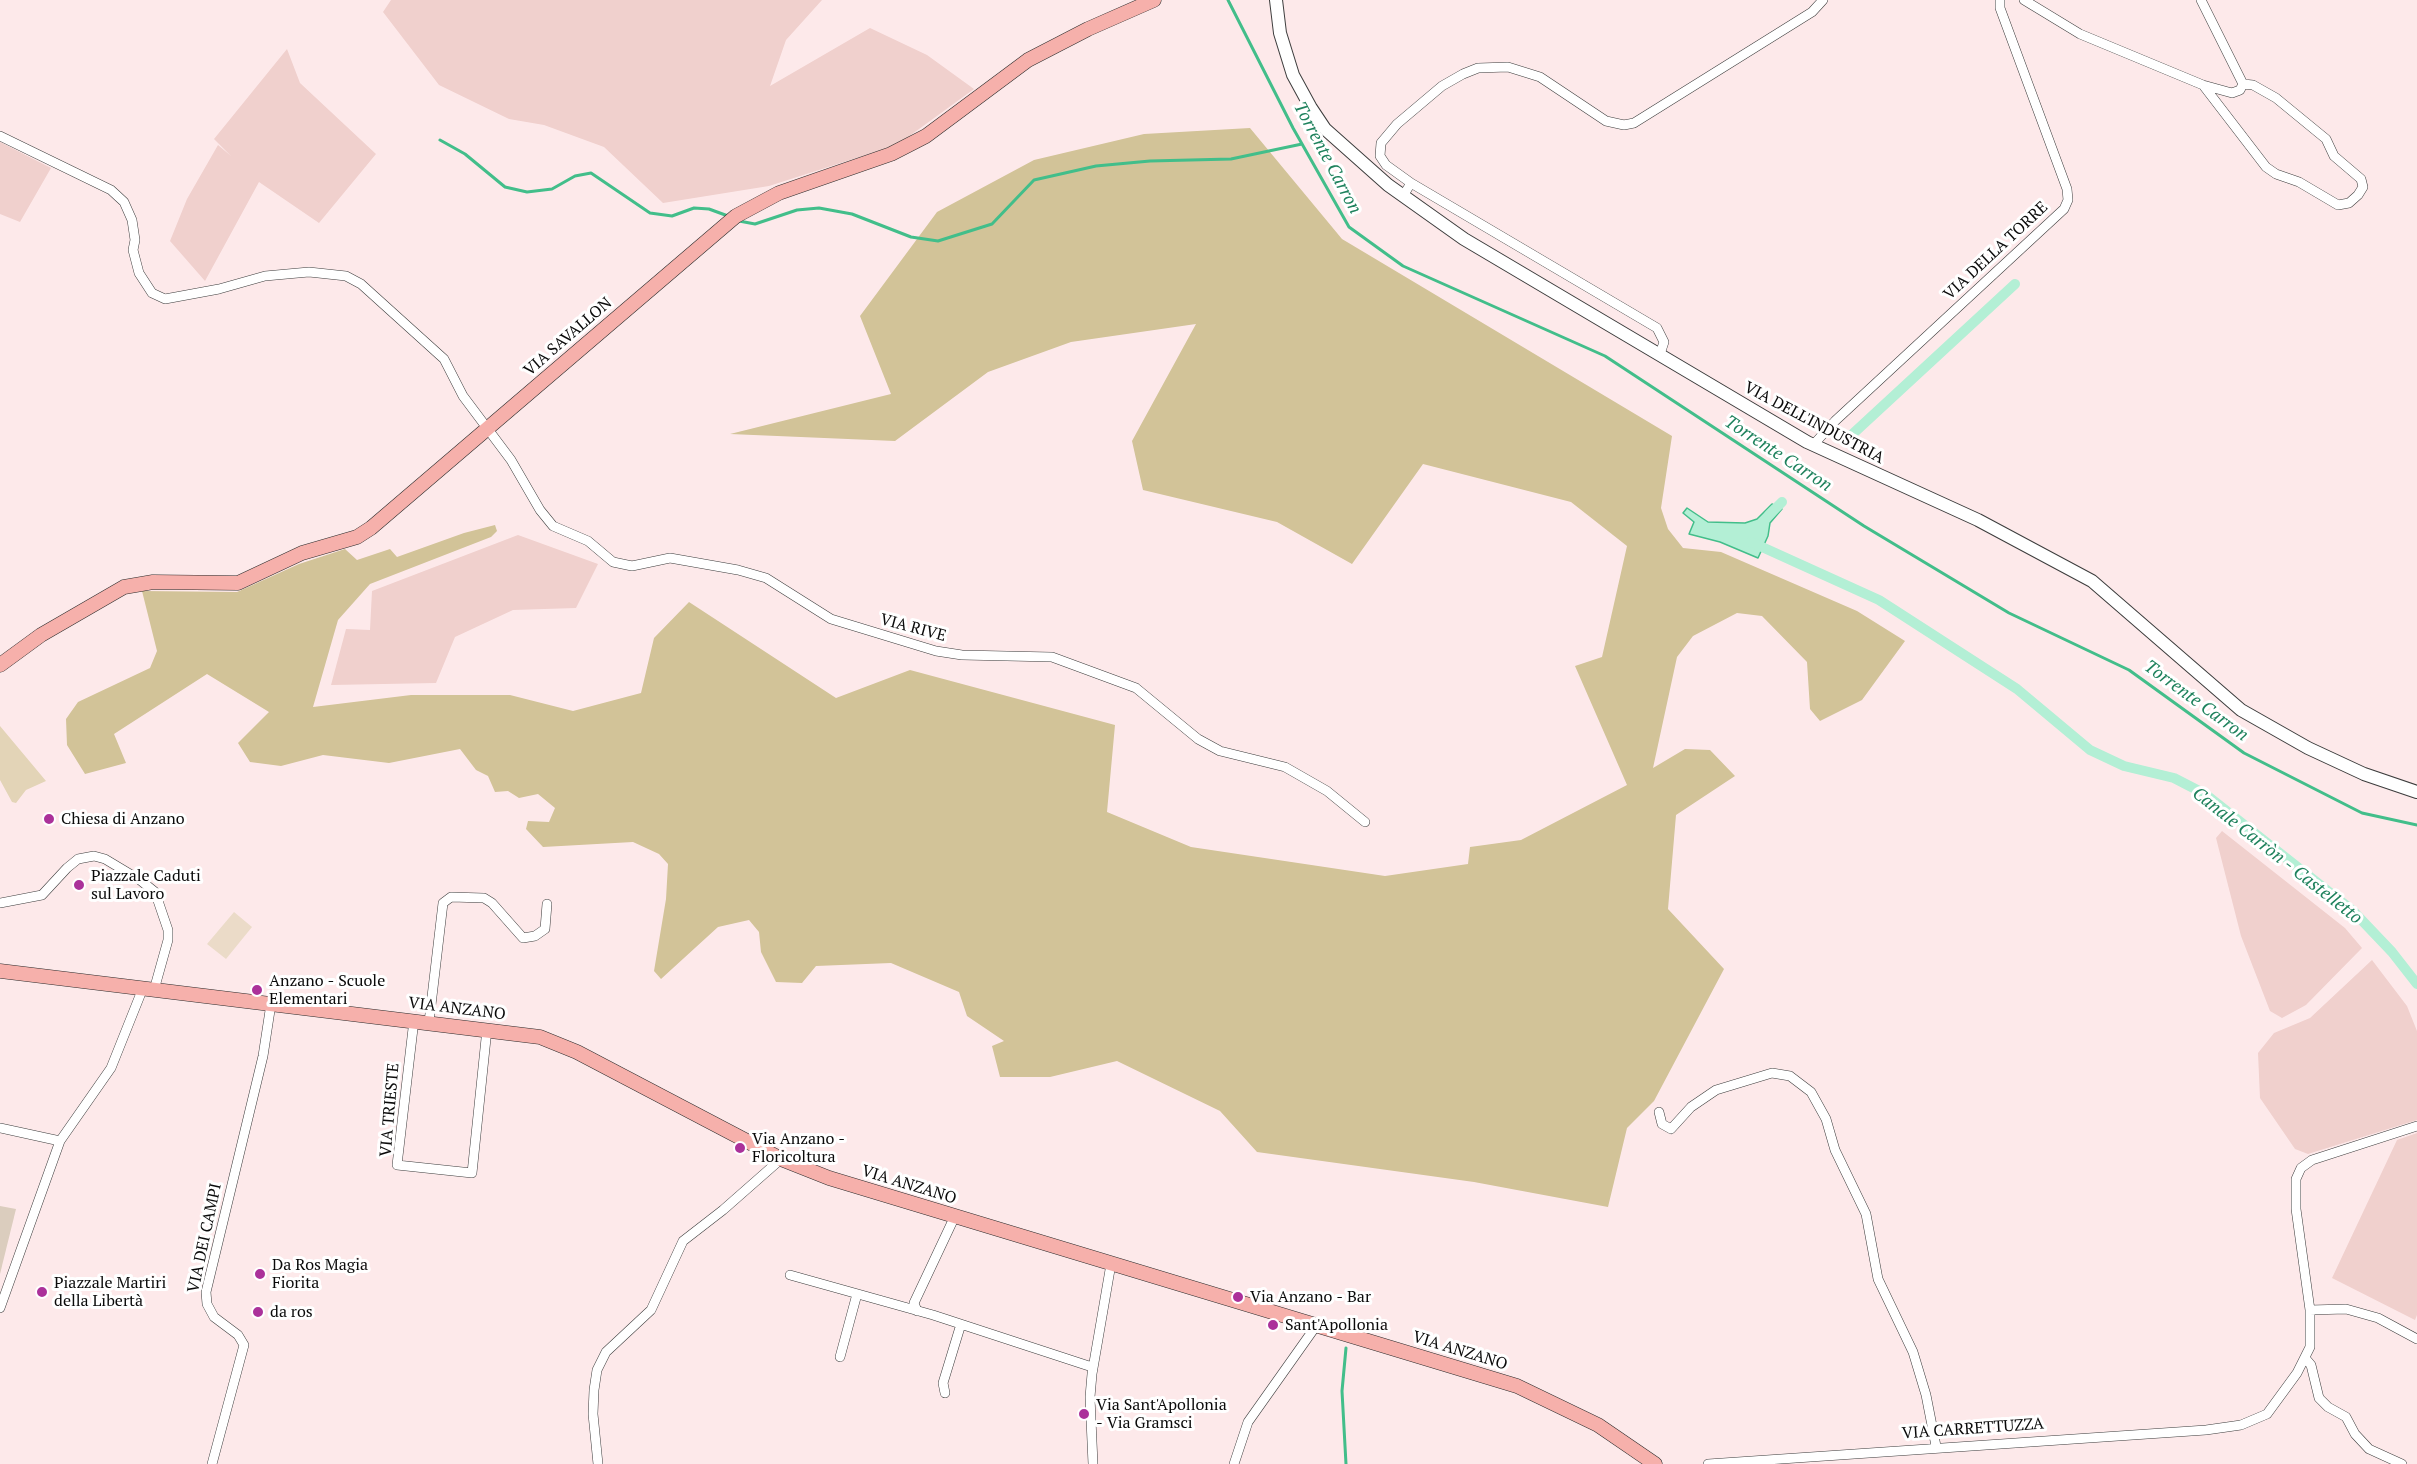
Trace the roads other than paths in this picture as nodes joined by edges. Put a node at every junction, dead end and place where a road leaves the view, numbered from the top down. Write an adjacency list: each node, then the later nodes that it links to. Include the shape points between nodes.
1 (1154, 0): 13 (main road, VIA SAVALLON, via 1028,60 926,136 891,154 779,193 731,219)
2 (1276, 0): 11 (street, VIA DELL'INDUSTRIA, via 1280,33 1293,75 1311,108 1325,129)
3 (1823, 0): 10 (street, via 1812,12 1634,123 1606,121 1540,77 1508,67 1478,68 1463,74 1442,86 1381,143 1380,156 1386,165)
4 (2000, 0): 14 (street, VIA DELLA TORRE, via 2068,200 2064,209)
5 (2024, 0): 8 (street, via 2080,34)
6 (2201, 0): 7 (street)
7 (2242, 84): 8 (street, via 2240,90 2232,93); 8 (street, via 2276,98 2326,139 2334,156 2361,179 2363,187 2358,195 2349,203 2338,205 2266,167)
8 (2203, 85)
9 (0, 136): 13 (street, VIA RIVE, via 111,190 124,202 132,220 135,261 153,293 165,299 265,276 309,272 346,276 361,284 444,359)
10 (1411, 183): 11 (street); 12 (street, via 1657,327 1664,342)
11 (1403, 196): 12 (street, VIA DELL'INDUSTRIA, via 1464,239)
12 (1660, 354): 14 (street, VIA DELL'INDUSTRIA)
13 (486, 429): 15 (main road, VIA SAVALLON, via 357,537 302,553 238,583 153,582 124,587 41,635); 17 (street, VIA RIVE, via 553,526 588,541 613,562 632,566 670,558 738,570 766,578 831,619 936,651 1052,657 1136,688 1198,739 1220,751 1285,767 1327,791)
14 (1814, 444): 16 (street, VIA DELL'INDUSTRIA, via 1978,520 2092,581 2241,710 2308,748 2364,774)
15 (0, 665)
16 (2417, 792)
17 (1365, 822)
18 (0, 903): 21 (street, via 42,895 78,859 105,859 155,892 168,930 168,940)
19 (547, 904): 24 (street, via 545,929 523,938 484,898 451,897 443,903)
20 (0, 971): 21 (main road, VIA ANZANO)
21 (148, 989): 22 (main road, VIA ANZANO); 29 (street, via 111,1068)
22 (271, 1004): 23 (main road, VIA ANZANO); 47 (street, VIA DEI CAMPI, via 263,1056 206,1292 214,1317 241,1338 243,1345)
23 (414, 1020): 24 (main road, VIA ANZANO); 25 (street, VIA TRIESTE, via 397,1165 472,1173)
24 (429, 1022): 25 (main road, VIA ANZANO)
25 (487, 1029): 30 (main road, VIA ANZANO, via 551,1040)
26 (1659, 1112): 45 (street, via 1662,1124 1671,1129 1716,1090 1772,1073 1790,1076 1811,1092 1866,1214 1878,1279 1913,1352)
27 (2417, 1126): 36 (street, via 2312,1160 2301,1168 2296,1179 2296,1209)
28 (0, 1128): 29 (street)
29 (60, 1141): 35 (street)
30 (781, 1159): 31 (main road, VIA ANZANO, via 829,1178); 48 (street, via 683,1241 651,1310 606,1352 597,1370 594,1390)
31 (955, 1216): 32 (main road, VIA ANZANO); 37 (street, via 914,1303)
32 (1111, 1264): 39 (main road, VIA ANZANO); 43 (street)
33 (790, 1275): 34 (street)
34 (857, 1294): 37 (street); 41 (street)
35 (0, 1308)
36 (2310, 1310): 40 (street, via 2346,1309 2378,1318); 42 (street, via 2310,1347)
37 (917, 1311): 38 (street)
38 (961, 1324): 43 (street); 44 (street, via 943,1383)
39 (1316, 1326): 50 (street, via 1248,1422); 51 (main road, VIA ANZANO, via 1517,1386 1605,1429)
40 (2417, 1339)
41 (840, 1357)
42 (2305, 1358): 45 (street, VIA CARRETTUZZA, via 2267,1413 2241,1425); 53 (street, via 2311,1365 2319,1398 2346,1417 2369,1449)
43 (1092, 1367): 49 (street)
44 (945, 1393)
45 (1936, 1446): 46 (street, VIA CARRETTUZZA)
46 (1745, 1462): 52 (street, VIA CARRETTUZZA)
47 (212, 1464)
48 (598, 1464)
49 (1093, 1464)
50 (1234, 1464)
51 (1655, 1464)
52 (1708, 1464)
53 (2402, 1464)

